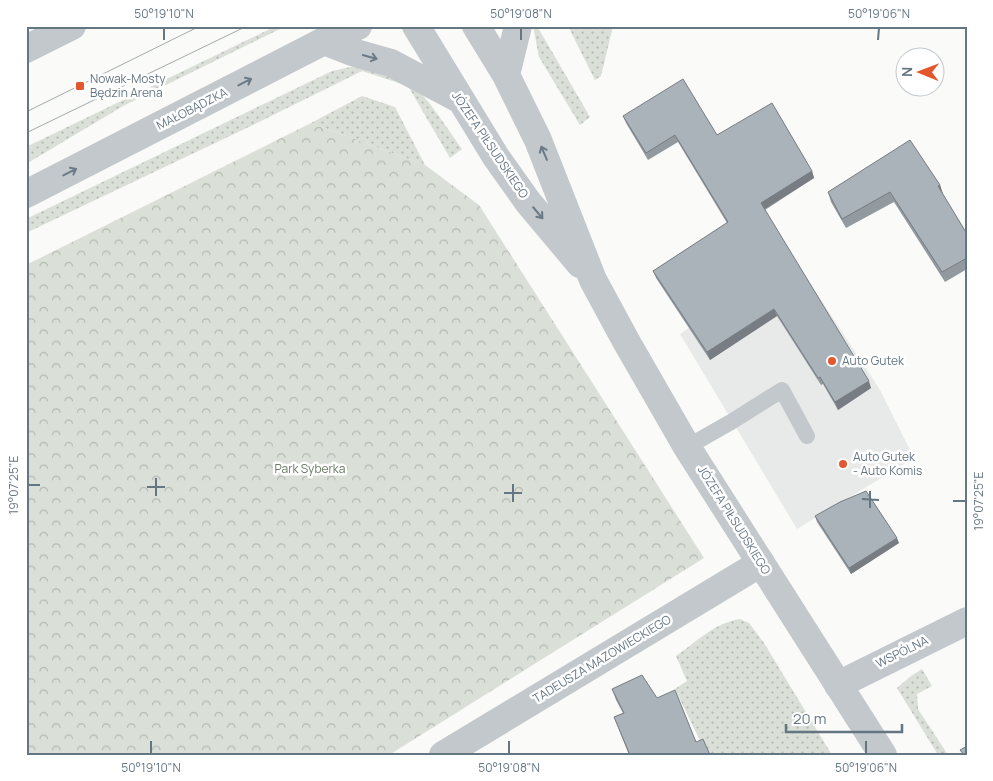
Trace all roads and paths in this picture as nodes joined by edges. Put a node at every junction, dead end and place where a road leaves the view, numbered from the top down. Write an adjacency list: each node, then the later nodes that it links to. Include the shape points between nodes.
1 (72, 26): 7 (street)
2 (358, 26): 6 (street, MAŁOBĄDZKA)
3 (416, 26): 9 (street, JÓZEFA PIŁSUDSKIEGO)
4 (476, 26): 8 (street, JÓZEFA PIŁSUDSKIEGO)
5 (518, 26): 8 (street)
6 (324, 42): 9 (street, one-way to 9, via 391,63); 10 (street, MAŁOBĄDZKA, one-way to 6)
7 (26, 49)
8 (506, 75): 11 (street, JÓZEFA PIŁSUDSKIEGO, one-way to 8, via 538,140)
9 (459, 99): 11 (street, JÓZEFA PIŁSUDSKIEGO, one-way to 11, via 528,202)
10 (26, 194)
11 (593, 280): 13 (street, JÓZEFA PIŁSUDSKIEGO)
12 (807, 436): 13 (lane, via 782,390)
13 (688, 447): 14 (street, JÓZEFA PIŁSUDSKIEGO)
14 (761, 564): 16 (street, JÓZEFA PIŁSUDSKIEGO); 17 (street, TADEUSZA MAZOWIECKIEGO)
15 (967, 621): 16 (street, WSPÓLNA)
16 (838, 685): 18 (street, JÓZEFA PIŁSUDSKIEGO)
17 (443, 755)
18 (883, 755)

